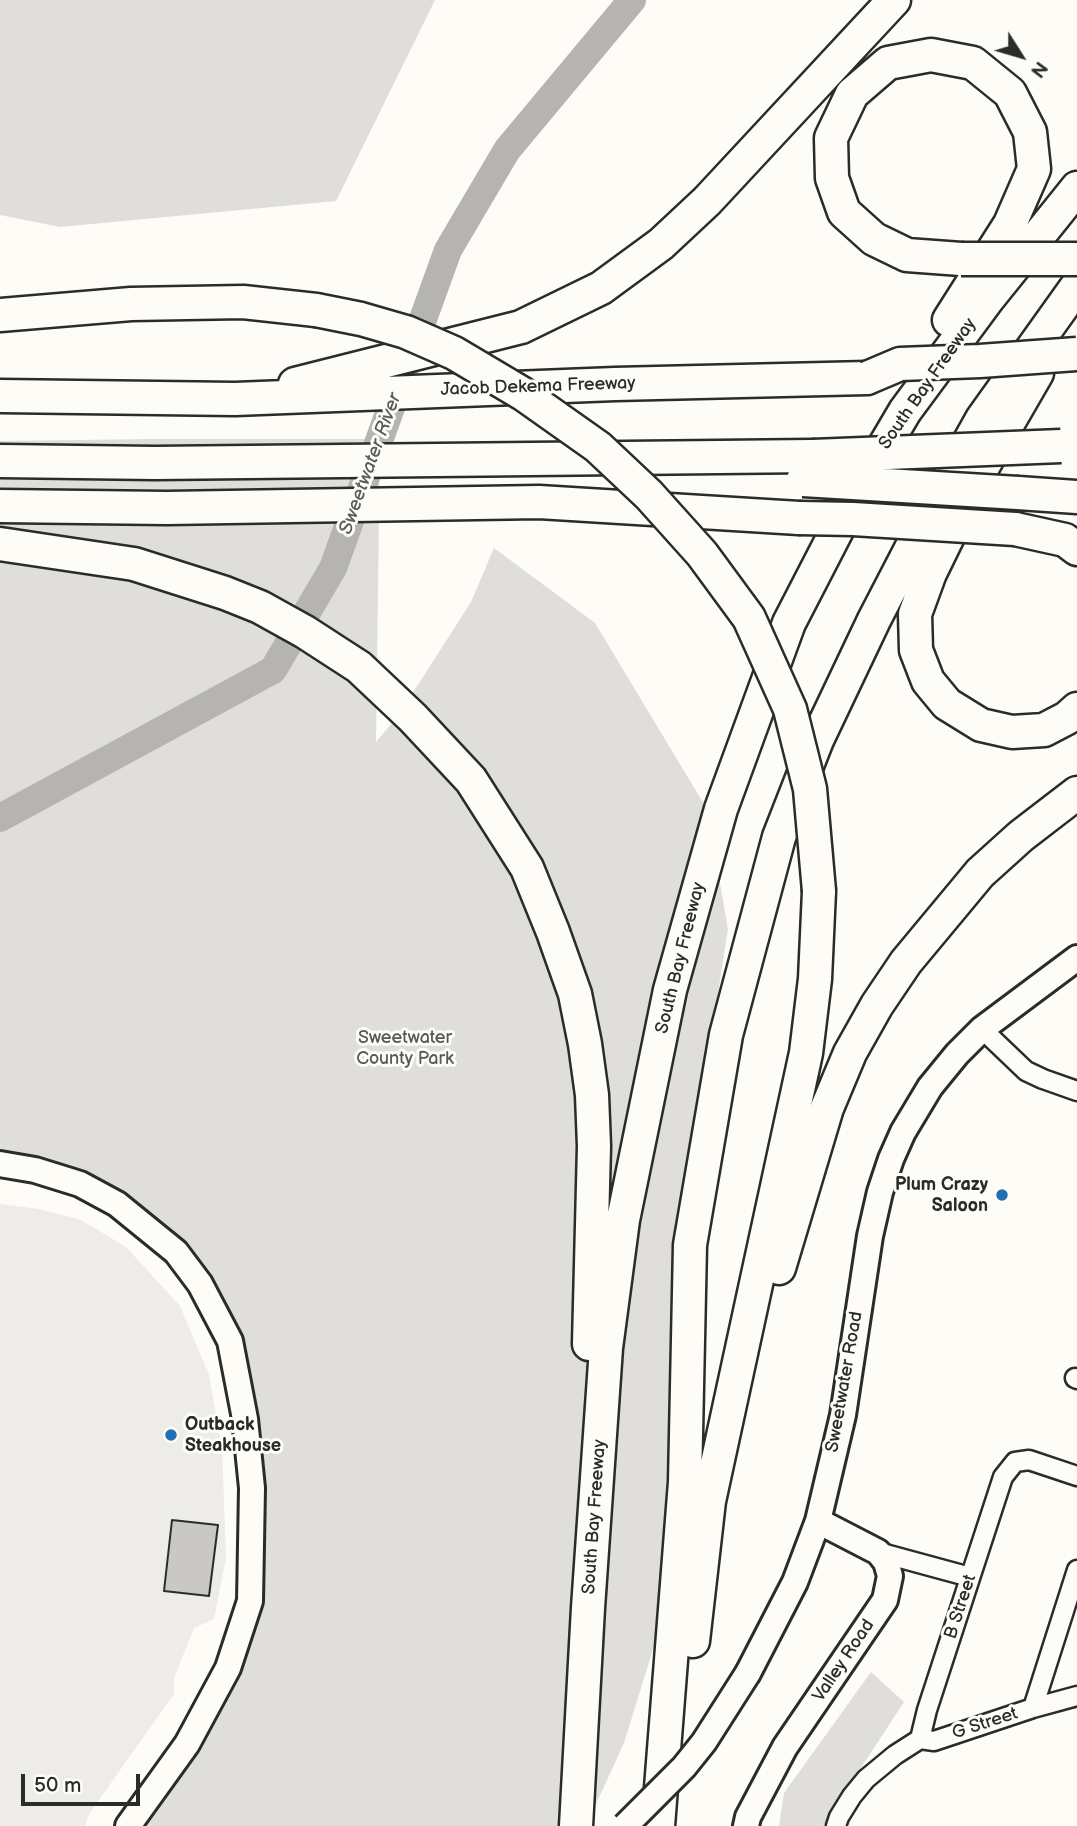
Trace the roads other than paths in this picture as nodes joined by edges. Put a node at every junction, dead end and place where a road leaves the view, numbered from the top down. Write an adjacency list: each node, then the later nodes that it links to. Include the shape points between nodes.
1 (894, 0): 11 (highway, via 707,201 601,288 521,327)
2 (1077, 188): 16 (highway, South Bay Freeway, via 905,411)
3 (1077, 259): 16 (highway, bridge, via 961,259 907,255 874,239 844,212 832,178 831,138 852,94 888,63 931,55 973,63 1010,93 1030,132 1034,169 1010,224 891,410)
4 (1077, 286): 6 (highway)
5 (0, 315): 26 (highway, bridge, via 131,304 243,302 301,307 406,332 523,394 597,447 702,554 749,618 790,709 810,789 819,891 806,1053)
6 (1043, 332): 20 (highway, via 1042,364 978,475 930,573 915,614 916,650 928,681 947,704 981,725 1012,732 1044,730); 39 (highway, via 982,419 931,510 817,740 779,837 726,1035 690,1245 685,1482)
7 (1077, 354): 9 (highway, bridge, via 900,364)
8 (1077, 376): 9 (highway, Jacob Dekema Freeway)
9 (867, 378): 11 (highway, Jacob Dekema Freeway, bridge)
10 (0, 396): 11 (highway, Jacob Dekema Freeway)
11 (235, 399)
12 (1069, 446): 14 (highway, bridge)
13 (0, 461): 14 (highway, via 684,458)
14 (808, 468): 15 (highway, bridge)
15 (1077, 496)
16 (852, 501): 32 (highway, South Bay Freeway, via 789,624 721,809 670,990 623,1220 606,1349)
17 (0, 506): 19 (highway, bridge, via 539,502 1015,529 1065,540)
18 (0, 544): 32 (highway, via 134,564 225,593 305,632 359,667 413,718 471,780 527,868 575,994 592,1095)
19 (1077, 549)
20 (1077, 709)
21 (1077, 793): 26 (highway, via 980,873 906,962 877,1005 827,1108 760,1330)
22 (1077, 958): 23 (main road, Sweetwater Road)
23 (982, 1029): 24 (street, via 1026,1071); 28 (main road, Sweetwater Road, via 930,1087 887,1170 870,1236 843,1415)
24 (1077, 1091)
25 (0, 1164): 36 (main road, via 80,1184 117,1204 176,1252 200,1283 229,1341 242,1406 252,1488 250,1601 228,1668 187,1744)
26 (733, 1391): 40 (highway, via 709,1501)
27 (1077, 1476): 31 (street, B Street, via 1029,1460 1015,1462 1003,1476)
28 (818, 1521): 29 (main road); 38 (main road, Sweetwater Road, bridge, via 795,1583 748,1673 684,1767)
29 (878, 1552): 31 (street); 41 (main road, Valley Road, via 890,1576 886,1600 785,1747)
30 (1077, 1570): 34 (street)
31 (970, 1577): 35 (street, B Street)
32 (588, 1608): 37 (highway, South Bay Freeway)
33 (1077, 1696): 34 (street, G Street)
34 (1033, 1708): 35 (street, G Street, via 934,1741)
35 (920, 1739): 42 (street, G Street, via 866,1779)
36 (128, 1826)
37 (576, 1826)
38 (625, 1826)
39 (658, 1826)
40 (671, 1826)
41 (746, 1826)
42 (836, 1826)

